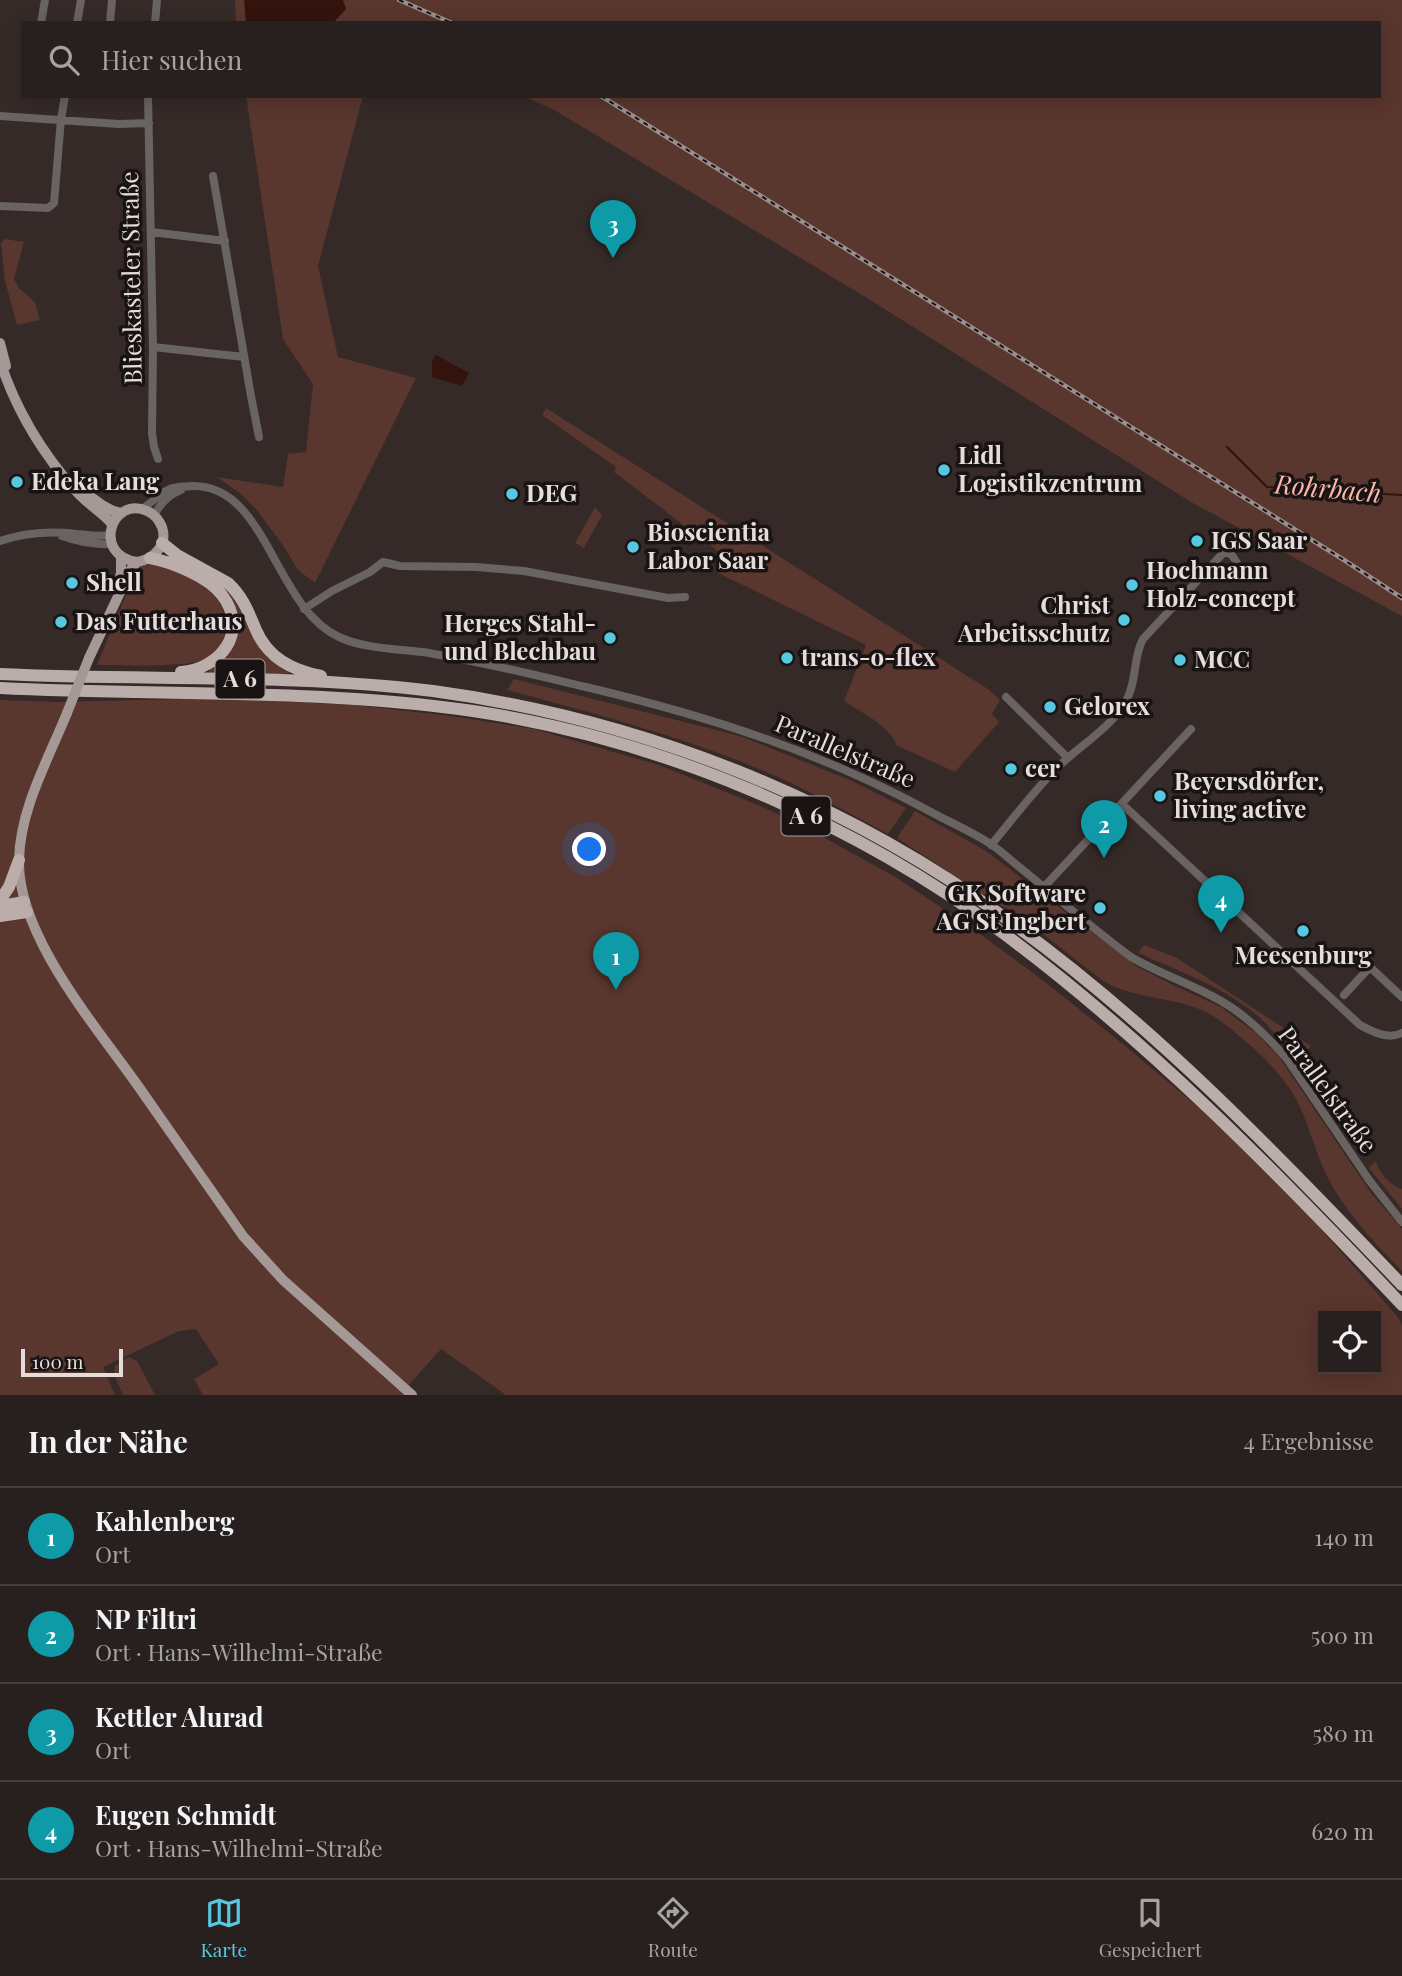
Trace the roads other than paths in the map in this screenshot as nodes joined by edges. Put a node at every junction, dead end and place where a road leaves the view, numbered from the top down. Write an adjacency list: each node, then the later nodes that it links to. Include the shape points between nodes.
1 (45, 0): 5 (street)
2 (81, 0): 6 (street)
3 (112, 0): 7 (street)
4 (157, 0): 8 (street)
5 (41, 21)
6 (77, 21)
7 (110, 21)
8 (155, 21)
9 (65, 98): 12 (street)
10 (148, 98): 13 (street, Blieskasteler Straße)
11 (0, 116): 12 (street)
12 (61, 119): 13 (street); 15 (street, via 54,203 48,208)
13 (149, 122): 16 (street, Blieskasteler Straße)
14 (213, 176): 17 (street)
15 (0, 206)
16 (151, 232): 17 (street); 19 (street, Blieskasteler Straße)
17 (225, 241): 20 (street)
18 (0, 343): 22 (main road)
19 (153, 347): 20 (street); 24 (street, Blieskasteler Straße, via 152,433)
20 (244, 357): 23 (street)
21 (0, 361): 22 (main road)
22 (15, 401): 25 (main road, via 40,446)
23 (259, 437)
24 (158, 459)
25 (67, 480): 28 (main road, via 105,507); 30 (main road)
26 (190, 486): 27 (street, via 171,488); 29 (street, via 169,496); 38 (street, Parallelstraße, via 209,488 242,509)
27 (142, 509): 28 (main road); 29 (main road)
28 (122, 513): 30 (main road)
29 (155, 516): 32 (main road, via 162,528)
30 (111, 534): 31 (street, via 43,533); 33 (main road)
31 (0, 541)
32 (162, 543): 34 (main road); 42 (highway, via 235,589 272,655 311,674)
33 (121, 557): 35 (main road); 39 (main road)
34 (150, 558): 35 (main road); 41 (highway, via 167,561 214,587 229,608 232,633 224,652 204,666)
35 (137, 562): 39 (main road)
36 (1206, 573): 48 (street, via 1143,639 1136,652 1133,684 1117,712)
37 (685, 597): 38 (street, via 668,598 524,571 383,562)
38 (304, 609): 50 (street, Parallelstraße, via 317,624 350,641 574,684 795,748 871,780)
39 (109, 614): 51 (main road, bridge, via 25,820)
40 (0, 674): 41 (highway, A 6)
41 (128, 677): 42 (highway, A 6)
42 (352, 682): 61 (highway, A 6, via 495,701 633,733 795,795 907,854 1008,920 1127,1016 1230,1109)
43 (0, 688): 44 (highway, A 6)
44 (28, 690): 45 (highway); 62 (highway, A 6, via 339,698 477,712 624,745 788,807 942,892 1070,984 1222,1119)
45 (0, 695)
46 (1006, 697): 48 (street)
47 (1191, 729): 49 (street)
48 (1068, 758): 50 (street)
49 (1122, 804): 52 (street); 59 (street, via 1360,1025 1378,1034)
50 (991, 845): 52 (street, Parallelstraße)
51 (19, 860): 53 (highway); 55 (main road)
52 (1044, 887): 60 (street, Parallelstraße, via 1131,957 1221,1001 1272,1041)
53 (0, 900)
54 (0, 906): 55 (highway)
55 (26, 907): 56 (highway); 63 (main road, via 67,985 243,1236 270,1267)
56 (0, 916)
57 (1401, 994): 58 (street, via 1370,967)
58 (1344, 995)
59 (1402, 1033)
60 (1402, 1222)
61 (1402, 1286)
62 (1402, 1305)
63 (412, 1395)

